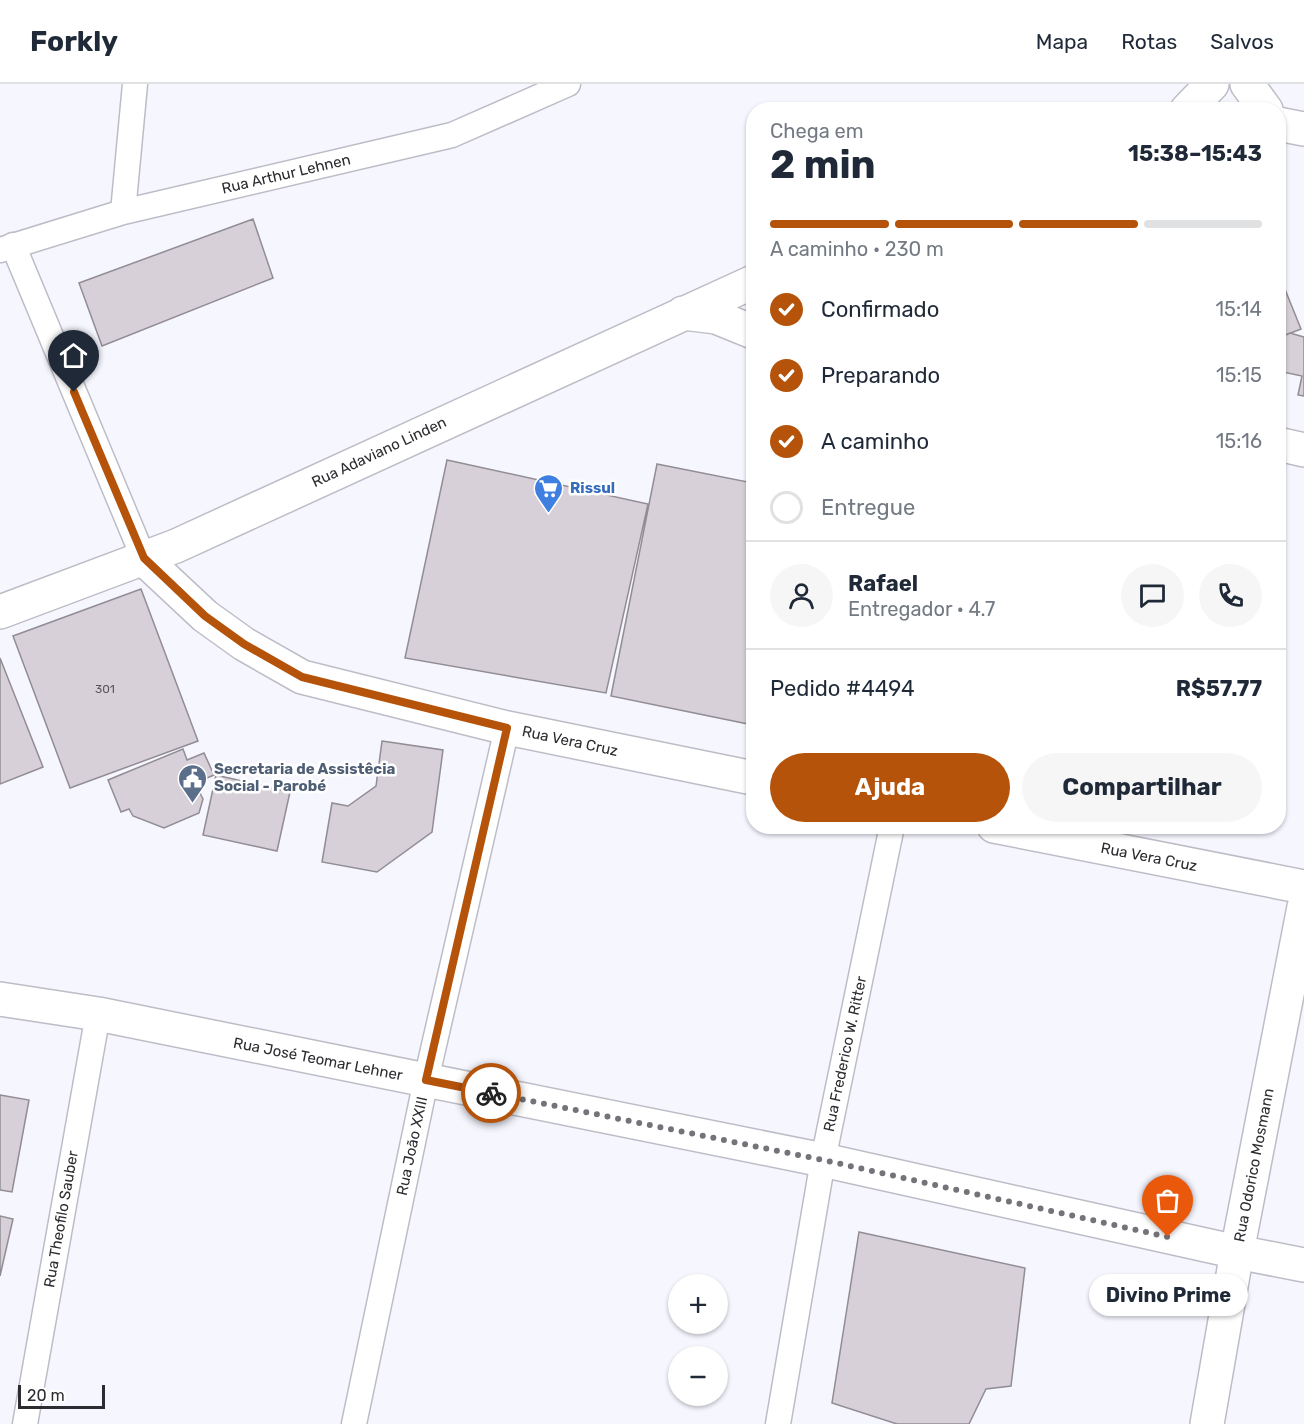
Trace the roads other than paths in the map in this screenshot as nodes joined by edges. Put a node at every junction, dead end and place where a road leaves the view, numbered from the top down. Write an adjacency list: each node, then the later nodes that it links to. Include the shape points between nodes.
1 (135, 84): 11 (street)
2 (568, 84): 11 (street, Rua Arthur Lehnen, via 452,135)
3 (1183, 84): 6 (street)
4 (1212, 84): 7 (street)
5 (1247, 84): 8 (street)
6 (1182, 102)
7 (1195, 102)
8 (1260, 102)
9 (1286, 126): 10 (street)
10 (1304, 129)
11 (123, 212): 12 (street, Rua Arthur Lehnen)
12 (7, 248): 18 (street)
13 (746, 285): 14 (street, Rua Adaviano Linden)
14 (683, 313): 15 (street, via 716,317); 18 (street, Rua Adaviano Linden)
15 (746, 329)
16 (1286, 446): 17 (street)
17 (1304, 450)
18 (144, 558): 19 (street, Rua Adaviano Linden); 20 (street, Rua Vera Cruz, via 205,616 302,677)
19 (0, 612)
20 (507, 728): 21 (street, Rua Vera Cruz); 28 (street, Rua João XXIII)
21 (746, 777)
22 (890, 834): 29 (street, Rua Frederico W. Ritter)
23 (1035, 834): 24 (street, Rua Vera Cruz)
24 (1304, 887)
25 (1304, 907): 30 (street, Rua Odorico Mosmann)
26 (0, 999): 27 (street, Rua José Teomar Lehner)
27 (98, 1014): 28 (street, Rua José Teomar Lehner); 32 (street, Rua Theofilo Sauber)
28 (426, 1080): 29 (street, Rua José Teomar Lehner); 33 (street, Rua João XXIII)
29 (823, 1160): 30 (street, Rua José Teomar Lehner); 34 (street, Rua Frederico W. Ritter)
30 (1237, 1252): 31 (street, Rua José Teomar Lehner); 35 (street, Rua Odorico Mosmann)
31 (1304, 1264)
32 (25, 1424)
33 (354, 1424)
34 (778, 1424)
35 (1207, 1424)

